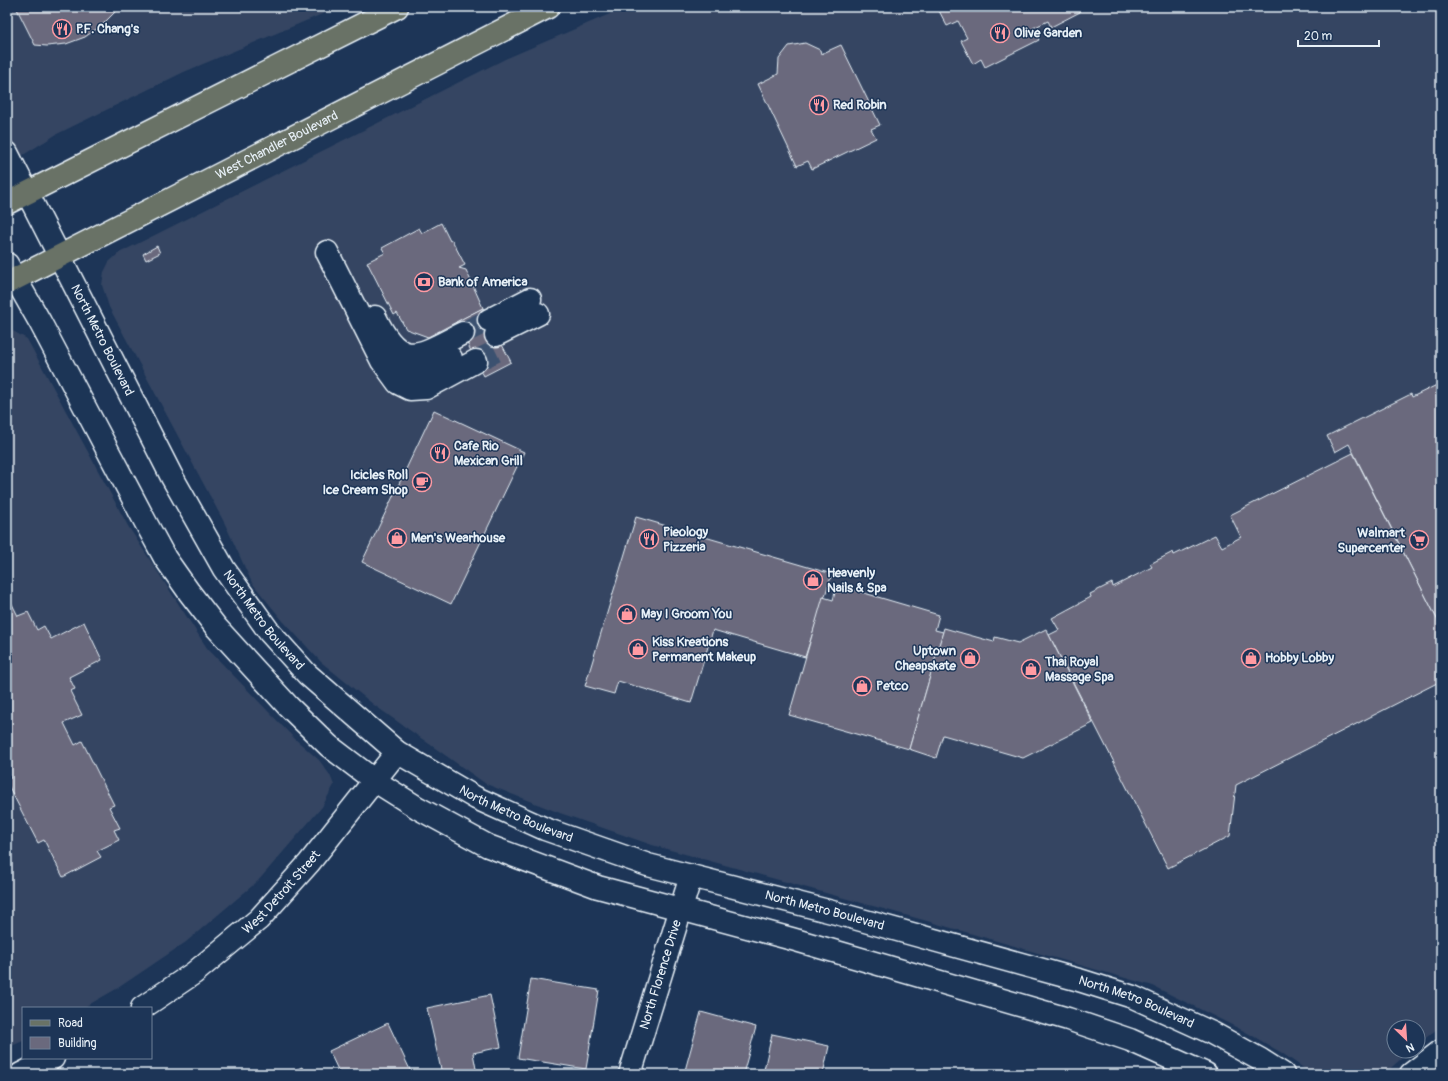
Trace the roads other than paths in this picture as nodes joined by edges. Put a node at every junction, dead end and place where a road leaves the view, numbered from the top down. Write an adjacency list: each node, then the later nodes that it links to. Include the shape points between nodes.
1 (397, 7): 4 (main road)
2 (548, 7): 6 (main road, West Chandler Boulevard)
3 (7, 153): 4 (street, North Metro Boulevard)
4 (28, 193): 5 (main road); 6 (street, North Metro Boulevard)
5 (7, 203)
6 (60, 256): 7 (main road, West Chandler Boulevard); 10 (street, North Metro Boulevard, via 172,477 224,570 270,633 307,674)
7 (10, 275): 11 (street, via 40,322 165,558 189,592 216,627 288,706 329,746)
8 (538, 314): 8 (street, via 496,334)
9 (382, 361): 9 (street, via 333,249 383,334 396,349 409,355 470,348 426,388 410,389 398,383)
10 (397, 752): 11 (street, West Detroit Street); 12 (street, North Metro Boulevard, via 476,798 545,829 648,865)
11 (375, 781): 13 (street, via 424,812 488,846 598,887); 14 (street, West Detroit Street, via 260,919 194,973)
12 (690, 876): 13 (street, North Florence Drive); 20 (street, North Metro Boulevard, via 1133,997 1212,1034)
13 (680, 910): 18 (street, North Florence Drive); 19 (street, via 792,939 1068,1019 1130,1040)
14 (143, 1007)
15 (1441, 1051): 21 (street)
16 (51, 1059): 17 (street)
17 (21, 1074)
18 (630, 1074)
19 (1206, 1074)
20 (1283, 1074)
21 (1411, 1074)

